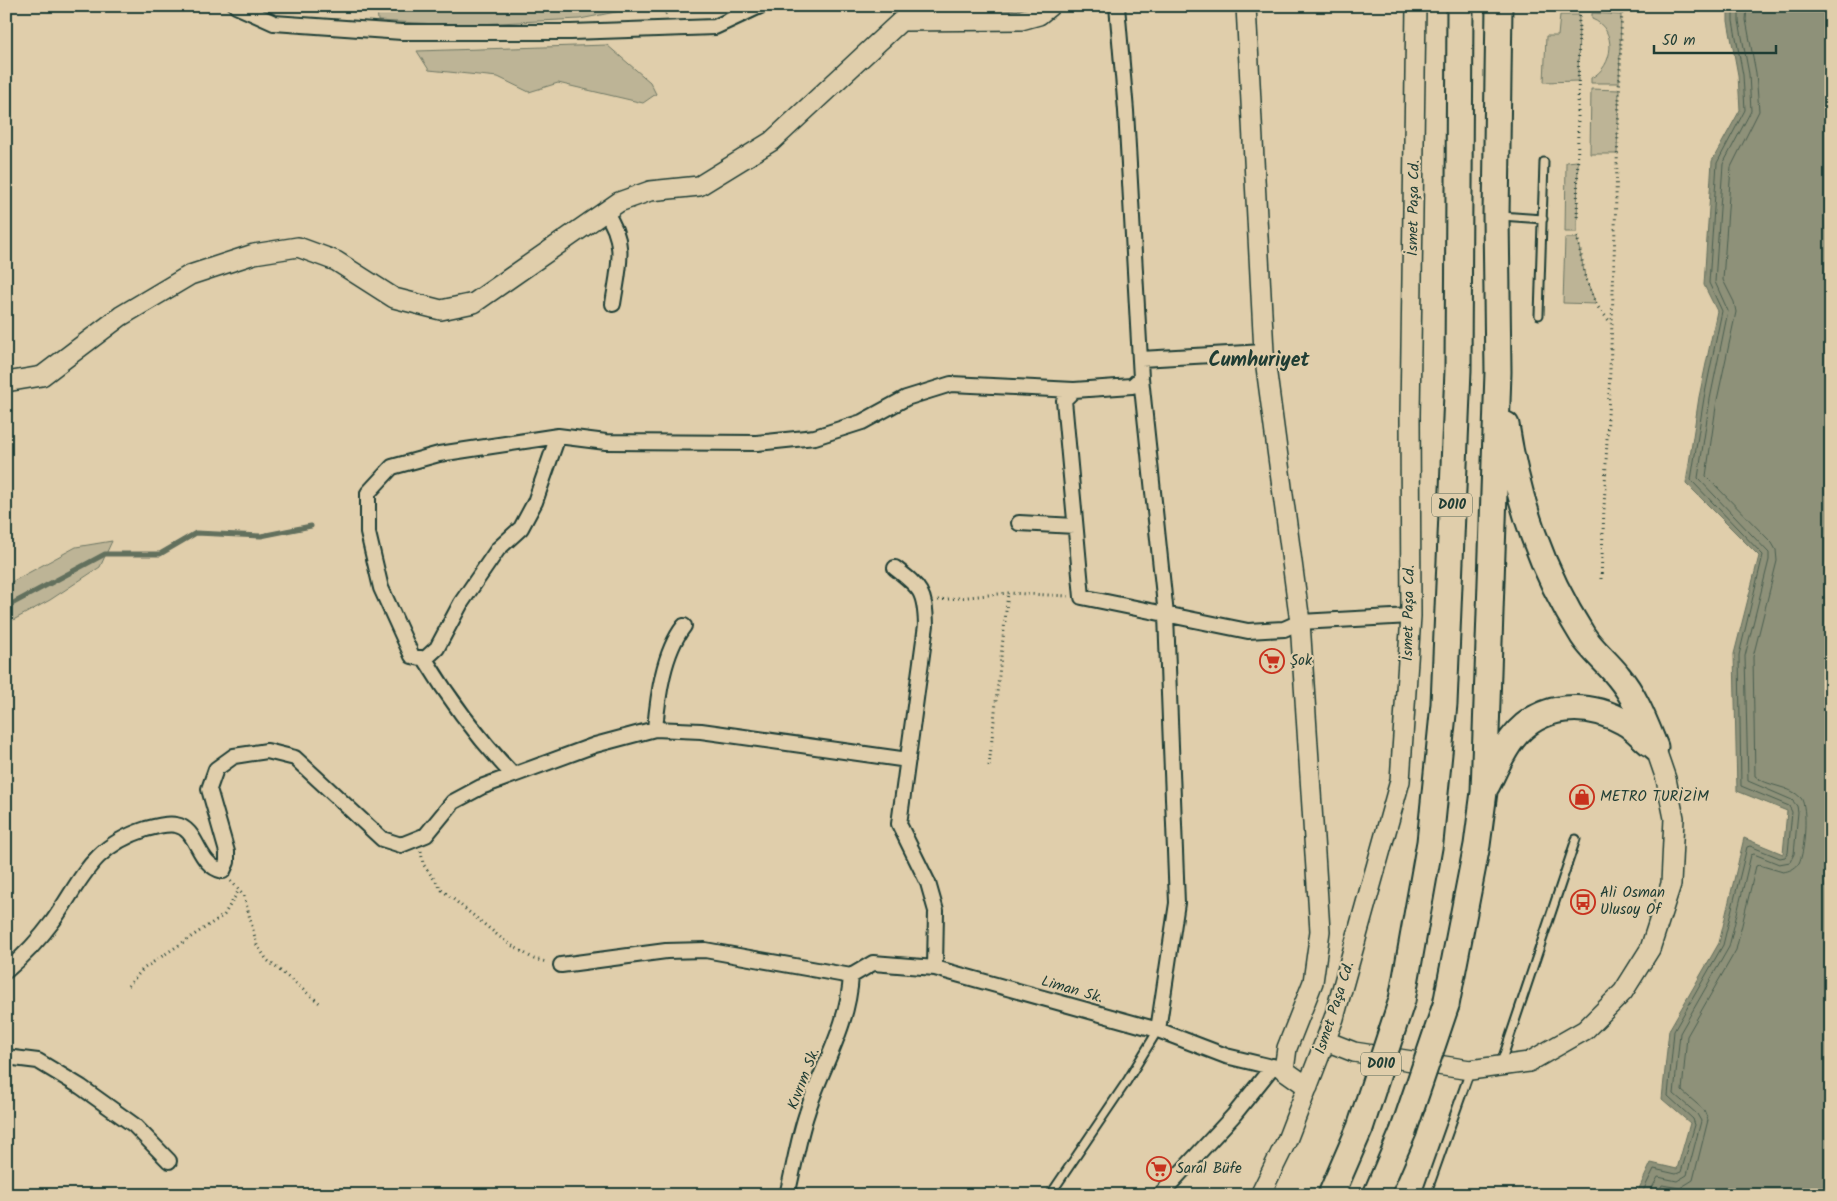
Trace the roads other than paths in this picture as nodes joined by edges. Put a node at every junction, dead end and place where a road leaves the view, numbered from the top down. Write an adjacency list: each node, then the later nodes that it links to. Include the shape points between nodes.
1 (236, 6): 2 (street, via 274,23 422,32 571,32 715,27)
2 (760, 6)
3 (1050, 6): 10 (street, via 1039,15 1020,20 901,21 772,141 699,186 650,191 619,202)
4 (1117, 6): 16 (street)
5 (1246, 6): 15 (street)
6 (1416, 6): 26 (street, İsmet Paşa Cd., via 1410,416)
7 (1460, 6): 52 (highway, D010, bridge, via 1458,370 1444,704 1430,842 1402,1000 1360,1128)
8 (1500, 6): 11 (highway, D010)
9 (1544, 162): 12 (lane)
10 (605, 212): 13 (street, via 615,225 620,244); 19 (street, via 474,303 441,310 394,298 336,261 298,247 254,254 190,275 121,316 42,376)
11 (1496, 215): 12 (lane); 17 (highway, D010)
12 (1543, 219): 14 (lane)
13 (613, 304)
14 (1539, 315)
15 (1264, 352): 16 (street); 27 (street)
16 (1141, 359): 18 (street)
17 (1498, 372): 31 (highway, via 1508,437 1527,521 1542,563 1584,638 1620,678); 34 (highway, D010)
18 (1140, 378): 20 (street, via 1132,386); 25 (street)
19 (6, 382)
20 (1074, 390): 21 (street, via 951,384 906,398 862,422 815,437 757,443 606,442); 23 (street, via 1064,400)
21 (558, 436): 29 (street, via 521,528 498,549 461,603 437,648); 29 (street, via 440,454 392,467 368,492 368,533 380,588 412,656)
22 (1019, 523): 23 (street)
23 (1075, 526): 25 (street, via 1082,597)
24 (894, 568): 32 (street, via 915,583 925,601 926,625)
25 (1166, 615): 27 (street, via 1248,632 1284,629); 40 (street, via 1177,903)
26 (1411, 616): 27 (street); 41 (street, İsmet Paşa Cd., via 1400,781)
27 (1300, 622): 44 (street, via 1320,930 1313,982)
28 (684, 626): 30 (street, via 673,640)
29 (424, 659): 33 (street, via 457,710)
30 (654, 729): 32 (street, via 700,731); 33 (street, via 595,745)
31 (1655, 747): 34 (highway, via 1625,722 1594,709 1563,708 1537,716 1513,737); 43 (street, via 1674,818 1671,884 1650,949 1623,992 1585,1030 1529,1062)
32 (908, 760): 37 (street, via 899,824 928,884 936,911)
33 (513, 775): 38 (street, via 453,802 426,836 400,844 382,839 295,758 267,751 234,756 216,769 209,789 227,852 223,870 214,869 204,860 189,832 176,825 124,836 88,866 33,947)
34 (1484, 792): 53 (highway, D010, bridge, via 1446,1005 1403,1132)
35 (1576, 839): 43 (lane)
36 (561, 965): 39 (street, via 666,951 705,950)
37 (935, 968): 39 (street, Liman Sk., via 873,964); 40 (street, Liman Sk.)
38 (6, 971)
39 (850, 976): 48 (street, Kıvrım Sk., via 850,1001 807,1113)
40 (1158, 1030): 44 (street, Liman Sk., via 1226,1056); 49 (lane)
41 (1326, 1041): 45 (street, via 1354,1052); 46 (street, İsmet Paşa Cd.)
42 (6, 1057): 47 (street, via 38,1061 81,1087 134,1125)
43 (1500, 1066): 45 (street)
44 (1279, 1068): 46 (street); 50 (street)
45 (1470, 1070): 54 (lane)
46 (1308, 1087): 51 (street, İsmet Paşa Cd.)
47 (169, 1161)
48 (788, 1195)
49 (1050, 1195)
50 (1160, 1195)
51 (1260, 1195)
52 (1331, 1195)
53 (1376, 1195)
54 (1426, 1195)

